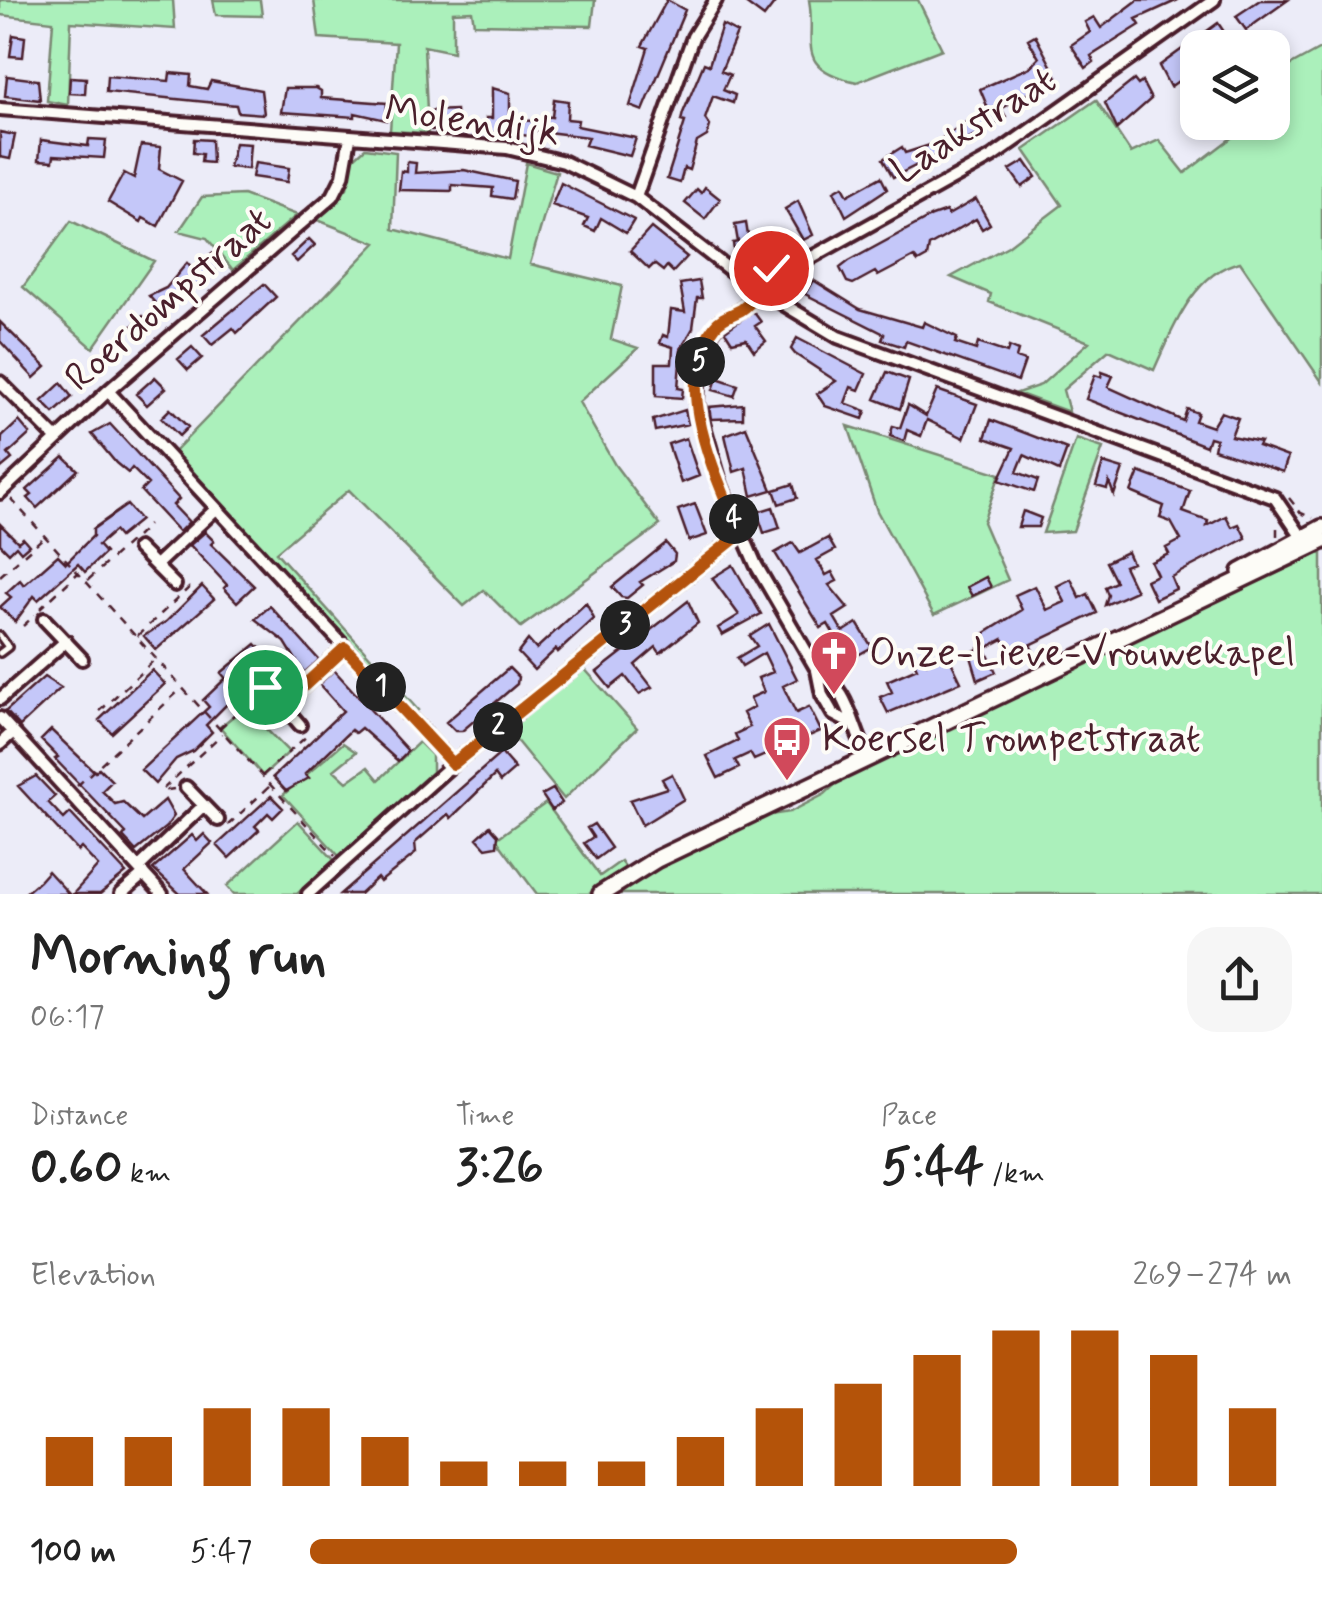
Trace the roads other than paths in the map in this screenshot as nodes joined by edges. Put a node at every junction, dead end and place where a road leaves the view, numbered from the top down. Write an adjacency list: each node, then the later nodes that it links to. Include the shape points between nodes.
1 (716, 0): 5 (street, via 693,38)
2 (1214, 0): 6 (street, Laakstraat, via 992,157)
3 (0, 108): 4 (street, Molendijk)
4 (350, 136): 5 (street, Molendijk, via 528,152); 8 (street, Roerdompstraat, via 333,196)
5 (636, 196): 6 (street, Molendijk)
6 (764, 286): 13 (street, Laakstraat, via 714,326 697,385 703,435); 14 (street, Molendijk, via 856,345 1276,498)
7 (0, 382): 9 (street)
8 (108, 392): 9 (street, Roerdompstraat); 11 (street)
9 (57, 439): 10 (street, Roerdompstraat)
10 (2, 492)
11 (216, 509): 16 (street); 21 (street)
12 (1322, 528): 14 (street)
13 (740, 534): 24 (street, Laakstraat); 34 (street)
14 (1311, 542): 33 (street)
15 (138, 548): 16 (street)
16 (156, 564): 17 (street)
17 (175, 584)
18 (44, 619): 20 (street)
19 (0, 636): 22 (lane, via 8,647)
20 (66, 641): 23 (street); 26 (street)
21 (345, 648): 27 (street); 34 (street)
22 (0, 653)
23 (82, 658)
24 (817, 670): 29 (street, via 840,686); 29 (street, via 832,714)
25 (265, 687): 27 (street)
26 (0, 699)
27 (283, 705): 30 (street)
28 (0, 718): 31 (street)
29 (850, 723): 33 (street)
30 (300, 726)
31 (13, 732): 32 (street); 38 (street)
32 (0, 744)
33 (868, 758): 42 (street, via 657,858)
34 (453, 764): 41 (street)
35 (186, 787): 36 (street)
36 (203, 806): 37 (street); 38 (street)
37 (218, 820)
38 (141, 871): 39 (street); 40 (street)
39 (121, 894)
40 (162, 894)
41 (308, 894)
42 (600, 894)

